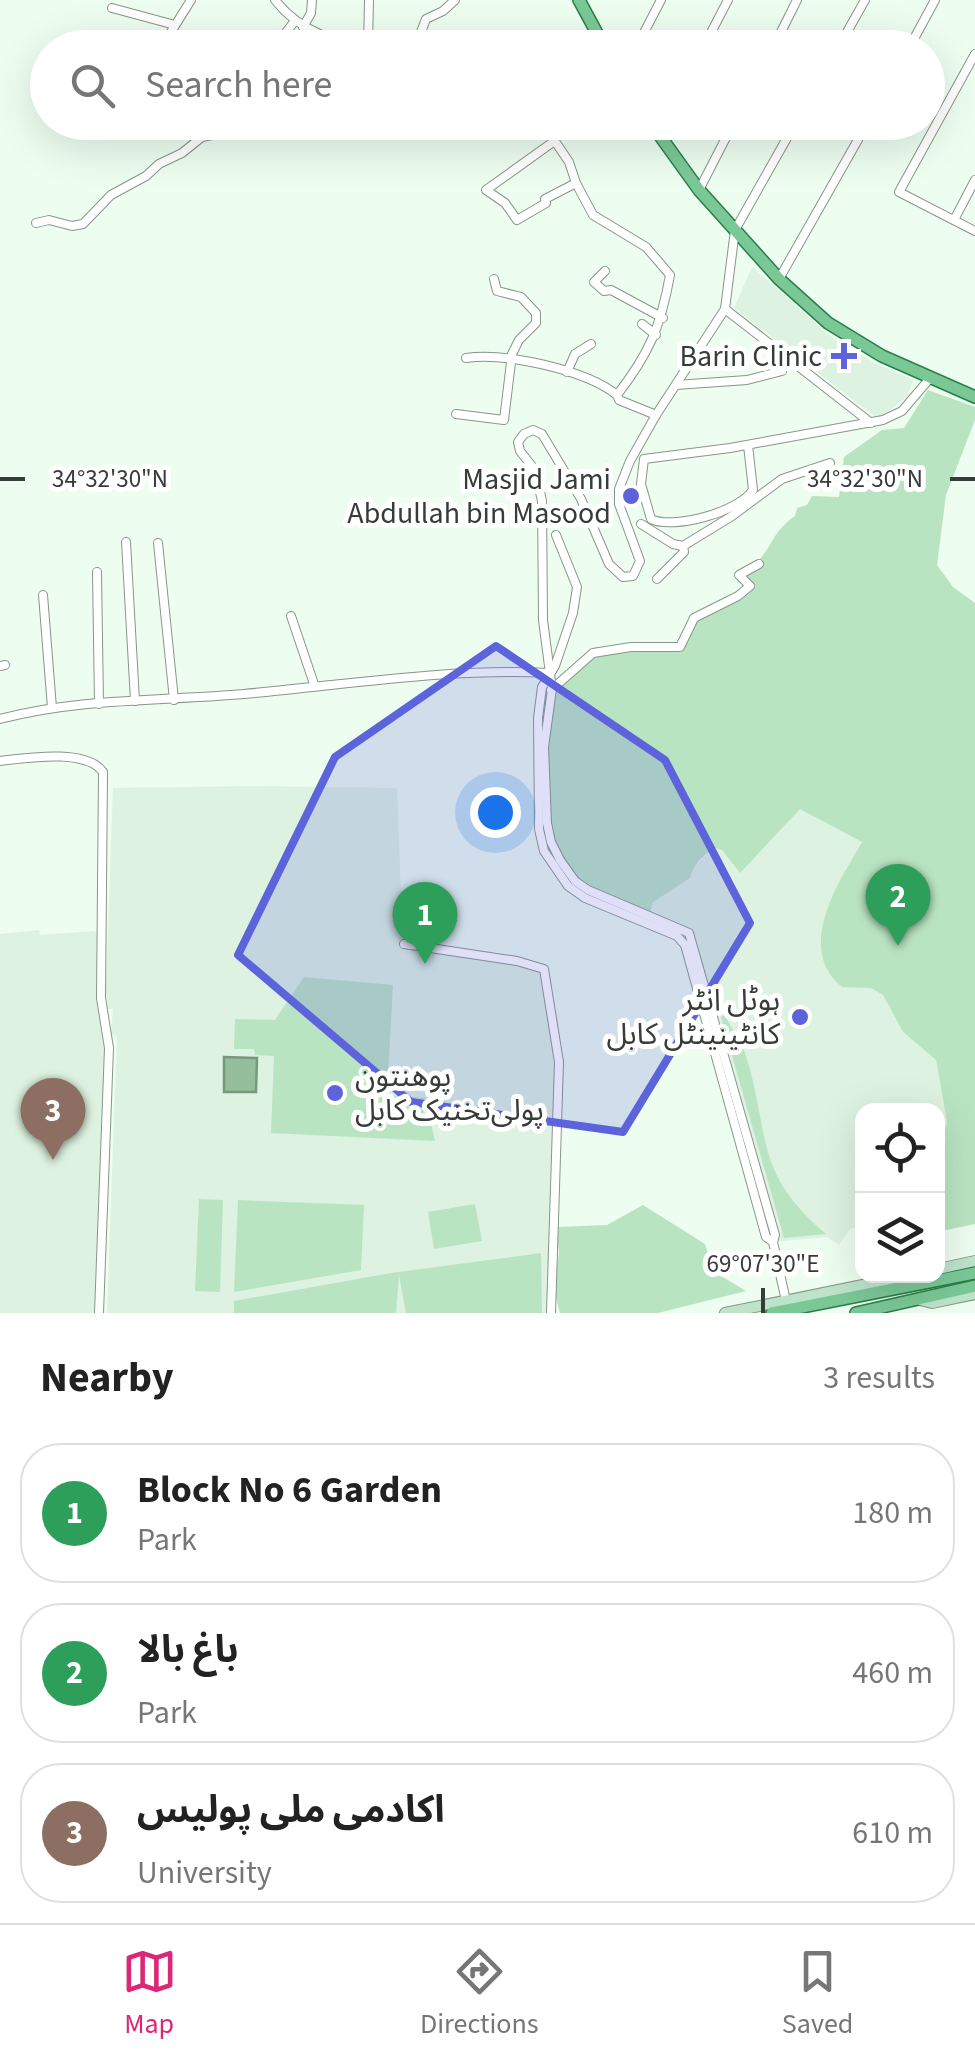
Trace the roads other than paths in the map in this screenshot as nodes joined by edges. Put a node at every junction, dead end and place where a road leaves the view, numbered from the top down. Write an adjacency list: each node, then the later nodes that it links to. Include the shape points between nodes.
1 (190, 0): 14 (street)
2 (275, 0): 13 (street)
3 (312, 0): 13 (street)
4 (369, 0): 18 (street)
5 (455, 0): 19 (street)
6 (660, 0): 21 (street)
7 (728, 0): 22 (street)
8 (797, 0): 23 (street)
9 (865, 0): 24 (street)
10 (935, 0): 25 (street)
11 (582, 2): 20 (main road)
12 (112, 8): 14 (street)
13 (299, 24): 16 (street); 17 (street)
14 (175, 26): 15 (street)
15 (172, 30)
16 (293, 30)
17 (313, 30)
18 (370, 30)
19 (421, 30)
20 (596, 30)
21 (645, 30)
22 (712, 30)
23 (782, 30)
24 (848, 30)
25 (919, 30)
26 (975, 54): 27 (street)
27 (945, 108)
28 (199, 140): 39 (street, via 111,195 83,224)
29 (666, 140): 37 (main road)
30 (725, 140): 37 (street)
31 (786, 140): 40 (street)
32 (858, 140): 44 (street)
33 (928, 140): 38 (street, via 899,192)
34 (553, 142): 36 (street, via 570,162); 36 (street, via 486,190 517,220)
35 (975, 180): 38 (street)
36 (576, 183): 46 (street, via 593,214 646,247 670,275)
37 (700, 190): 40 (main road)
38 (954, 220): 41 (street)
39 (36, 222)
40 (735, 230): 44 (main road); 45 (street)
41 (975, 231)
42 (605, 271): 46 (street, via 594,281 602,290)
43 (494, 279): 51 (street, via 497,291 521,296 536,313)
44 (778, 280): 54 (main road, via 841,332)
45 (725, 309): 55 (street); 60 (street)
46 (663, 318): 48 (street)
47 (642, 324): 48 (street)
48 (656, 335): 56 (street)
49 (591, 344): 53 (street, via 574,356)
50 (466, 358): 51 (street)
51 (512, 359): 53 (street); 58 (street, via 504,420)
52 (782, 371): 55 (street)
53 (567, 372): 56 (street, via 601,382)
54 (931, 378): 57 (main road); 60 (street, via 902,411)
55 (676, 385): 59 (street)
56 (617, 395): 59 (street)
57 (975, 397)
58 (456, 414)
59 (656, 416): 73 (street, via 619,490 640,560 634,576 609,564 542,434 533,430 518,442 535,470 542,501)
60 (871, 422): 61 (street)
61 (748, 445): 61 (street, via 753,490 739,505 664,523 651,519 641,484 644,459)
62 (830, 463): 67 (street, via 782,479)
63 (641, 524): 67 (street)
64 (556, 534): 73 (street, via 577,587)
65 (126, 542): 78 (street)
66 (158, 543): 77 (street)
67 (684, 546): 70 (street)
68 (759, 564): 75 (street, via 738,575 750,586 738,596 694,618 680,646 594,653)
69 (97, 572): 79 (street)
70 (657, 578)
71 (43, 595): 80 (street)
72 (291, 616): 74 (street)
73 (549, 673): 74 (street, via 487,670); 75 (street); 76 (street)
74 (314, 684): 77 (street)
75 (552, 689): 76 (street); 83 (street, via 544,747 551,842 575,881)
76 (541, 693): 83 (street, via 536,748 544,851 585,898)
77 (174, 700): 78 (street)
78 (135, 701): 79 (street)
79 (99, 704): 80 (street)
80 (52, 708): 81 (street)
81 (0, 720)
82 (0, 761): 96 (street, via 82,759 103,772 101,998 110,1048)
83 (660, 923): 94 (street, via 684,944 704,999)
84 (404, 944): 97 (street, via 544,969 558,1059)
85 (975, 1261): 86 (street)
86 (947, 1271): 87 (main road); 90 (main road)
87 (975, 1273)
88 (886, 1283): 90 (street)
89 (975, 1286): 93 (main road)
90 (861, 1291): 92 (main road)
91 (975, 1294): 93 (street, via 932,1303)
92 (821, 1298): 94 (street); 99 (main road)
93 (914, 1299): 95 (main road)
94 (786, 1300): 98 (street)
95 (899, 1308): 100 (main road)
96 (99, 1313)
97 (551, 1313)
98 (724, 1313)
99 (772, 1313)
100 (856, 1313)

